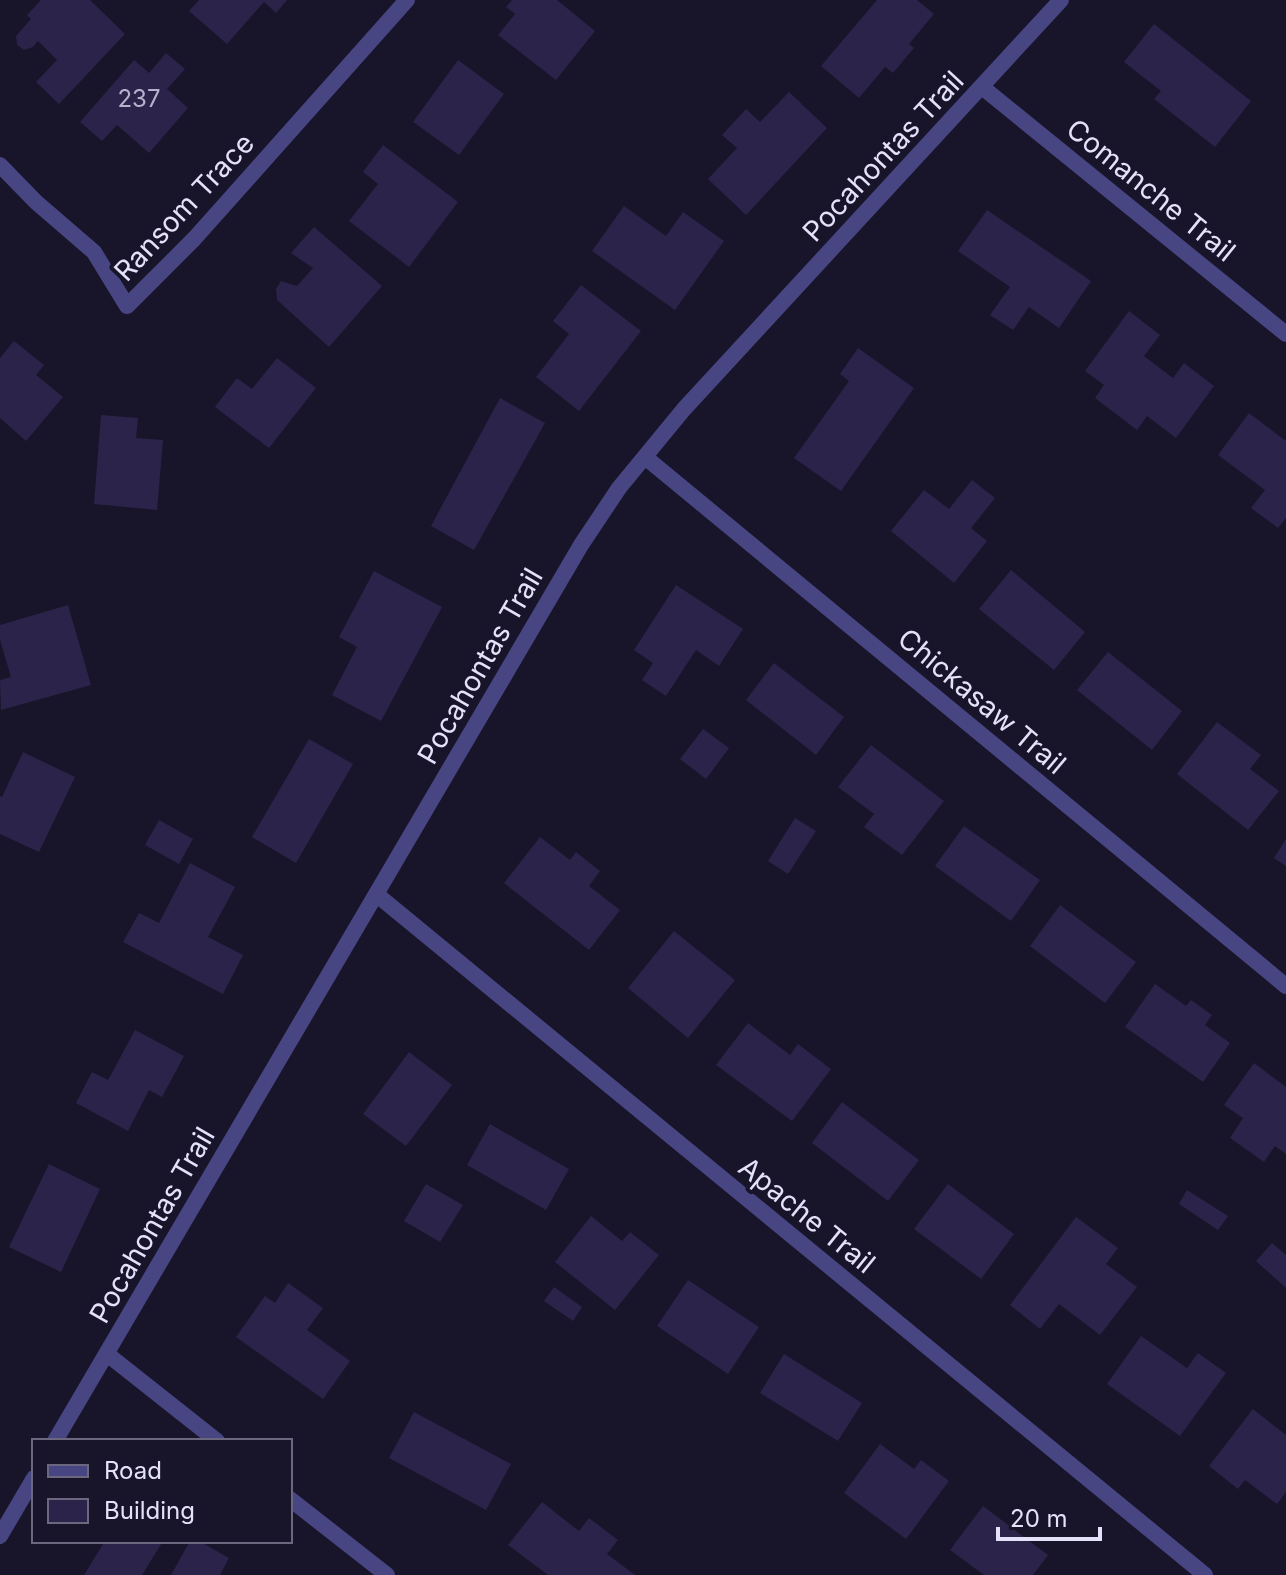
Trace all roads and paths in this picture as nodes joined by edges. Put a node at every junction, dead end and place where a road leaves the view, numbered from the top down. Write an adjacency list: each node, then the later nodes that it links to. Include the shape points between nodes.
1 (407, 0): 4 (street, Ransom Trace, via 194,239 127,306 94,252)
2 (1061, 0): 3 (street, Pocahontas Trail)
3 (982, 87): 5 (street, Comanche Trail); 6 (street, Pocahontas Trail)
4 (0, 165)
5 (1286, 334)
6 (645, 457): 7 (street, Pocahontas Trail, via 581,545); 8 (street, Chickasaw Trail)
7 (376, 894): 9 (street, Pocahontas Trail); 16 (street, Apache Trail)
8 (1286, 986)
9 (107, 1354): 10 (street, Pocahontas Trail); 11 (street)
10 (56, 1439)
11 (214, 1439)
12 (32, 1481): 14 (street)
13 (292, 1501): 15 (street)
14 (0, 1536)
15 (387, 1575)
16 (1205, 1575)

